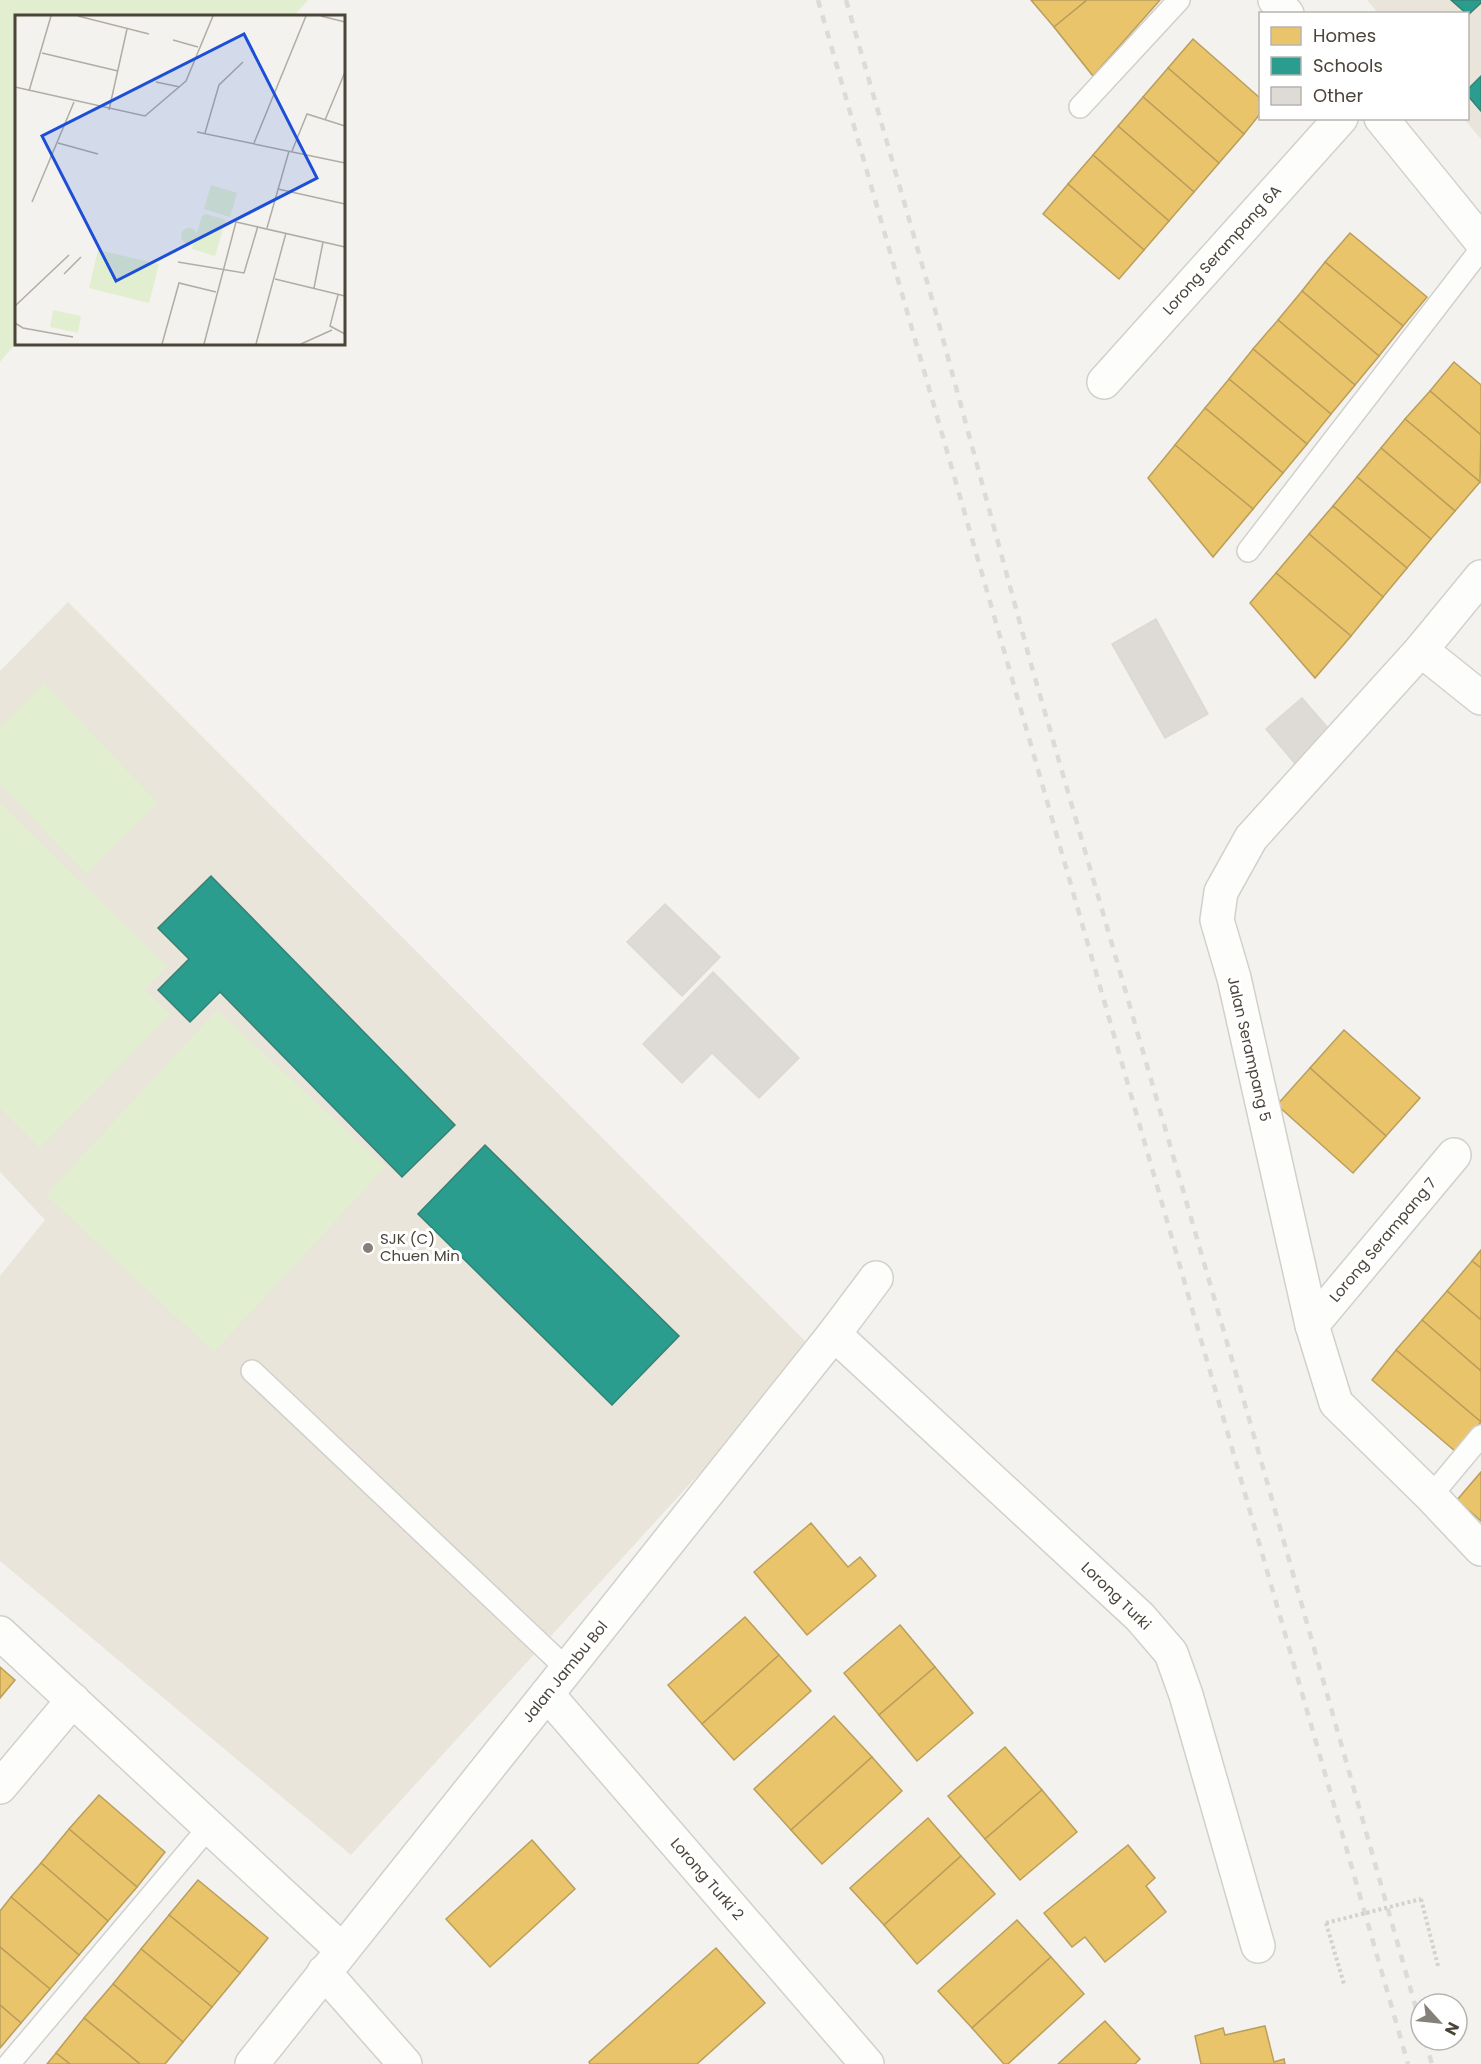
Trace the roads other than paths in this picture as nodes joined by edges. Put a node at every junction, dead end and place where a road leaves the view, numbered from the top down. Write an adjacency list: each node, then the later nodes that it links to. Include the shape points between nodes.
1 (1179, 0): 4 (lane)
2 (1275, 0): 3 (street)
3 (1285, 12)
4 (1080, 107)
5 (1339, 120): 9 (street, Lorong Serampang 6A)
6 (1383, 120): 7 (street)
7 (1481, 241)
8 (1481, 249): 10 (lane)
9 (1104, 382)
10 (1248, 551)
11 (1481, 577): 12 (street, Jalan Serampang 5)
12 (1420, 650): 13 (street); 16 (street, Jalan Serampang 5, via 1251,838 1221,892 1217,920 1234,978)
13 (1481, 699)
14 (1454, 1155): 16 (street, Lorong Serampang 7)
15 (876, 1278): 17 (street, Jalan Jambu Bol)
16 (1312, 1325): 20 (street, Jalan Serampang 5, via 1336,1403)
17 (834, 1334): 23 (street, Jalan Jambu Bol); 28 (street, Lorong Turki, via 1140,1617 1172,1653)
18 (252, 1371): 23 (lane)
19 (1481, 1436): 20 (lane)
20 (1431, 1496): 21 (street, Jalan Serampang 5)
21 (1481, 1549)
22 (0, 1633): 25 (street)
23 (567, 1669): 24 (street, Jalan Jambu Bol)
24 (547, 1694): 29 (street, Jalan Jambu Bol); 33 (street, Lorong Turki 2)
25 (73, 1700): 26 (street); 27 (street)
26 (0, 1787)
27 (209, 1827): 29 (street); 30 (lane)
28 (1258, 1946)
29 (333, 1961): 31 (street, Jalan Jambu Bol); 32 (street)
30 (9, 2064)
31 (252, 2064)
32 (405, 2064)
33 (867, 2064)

